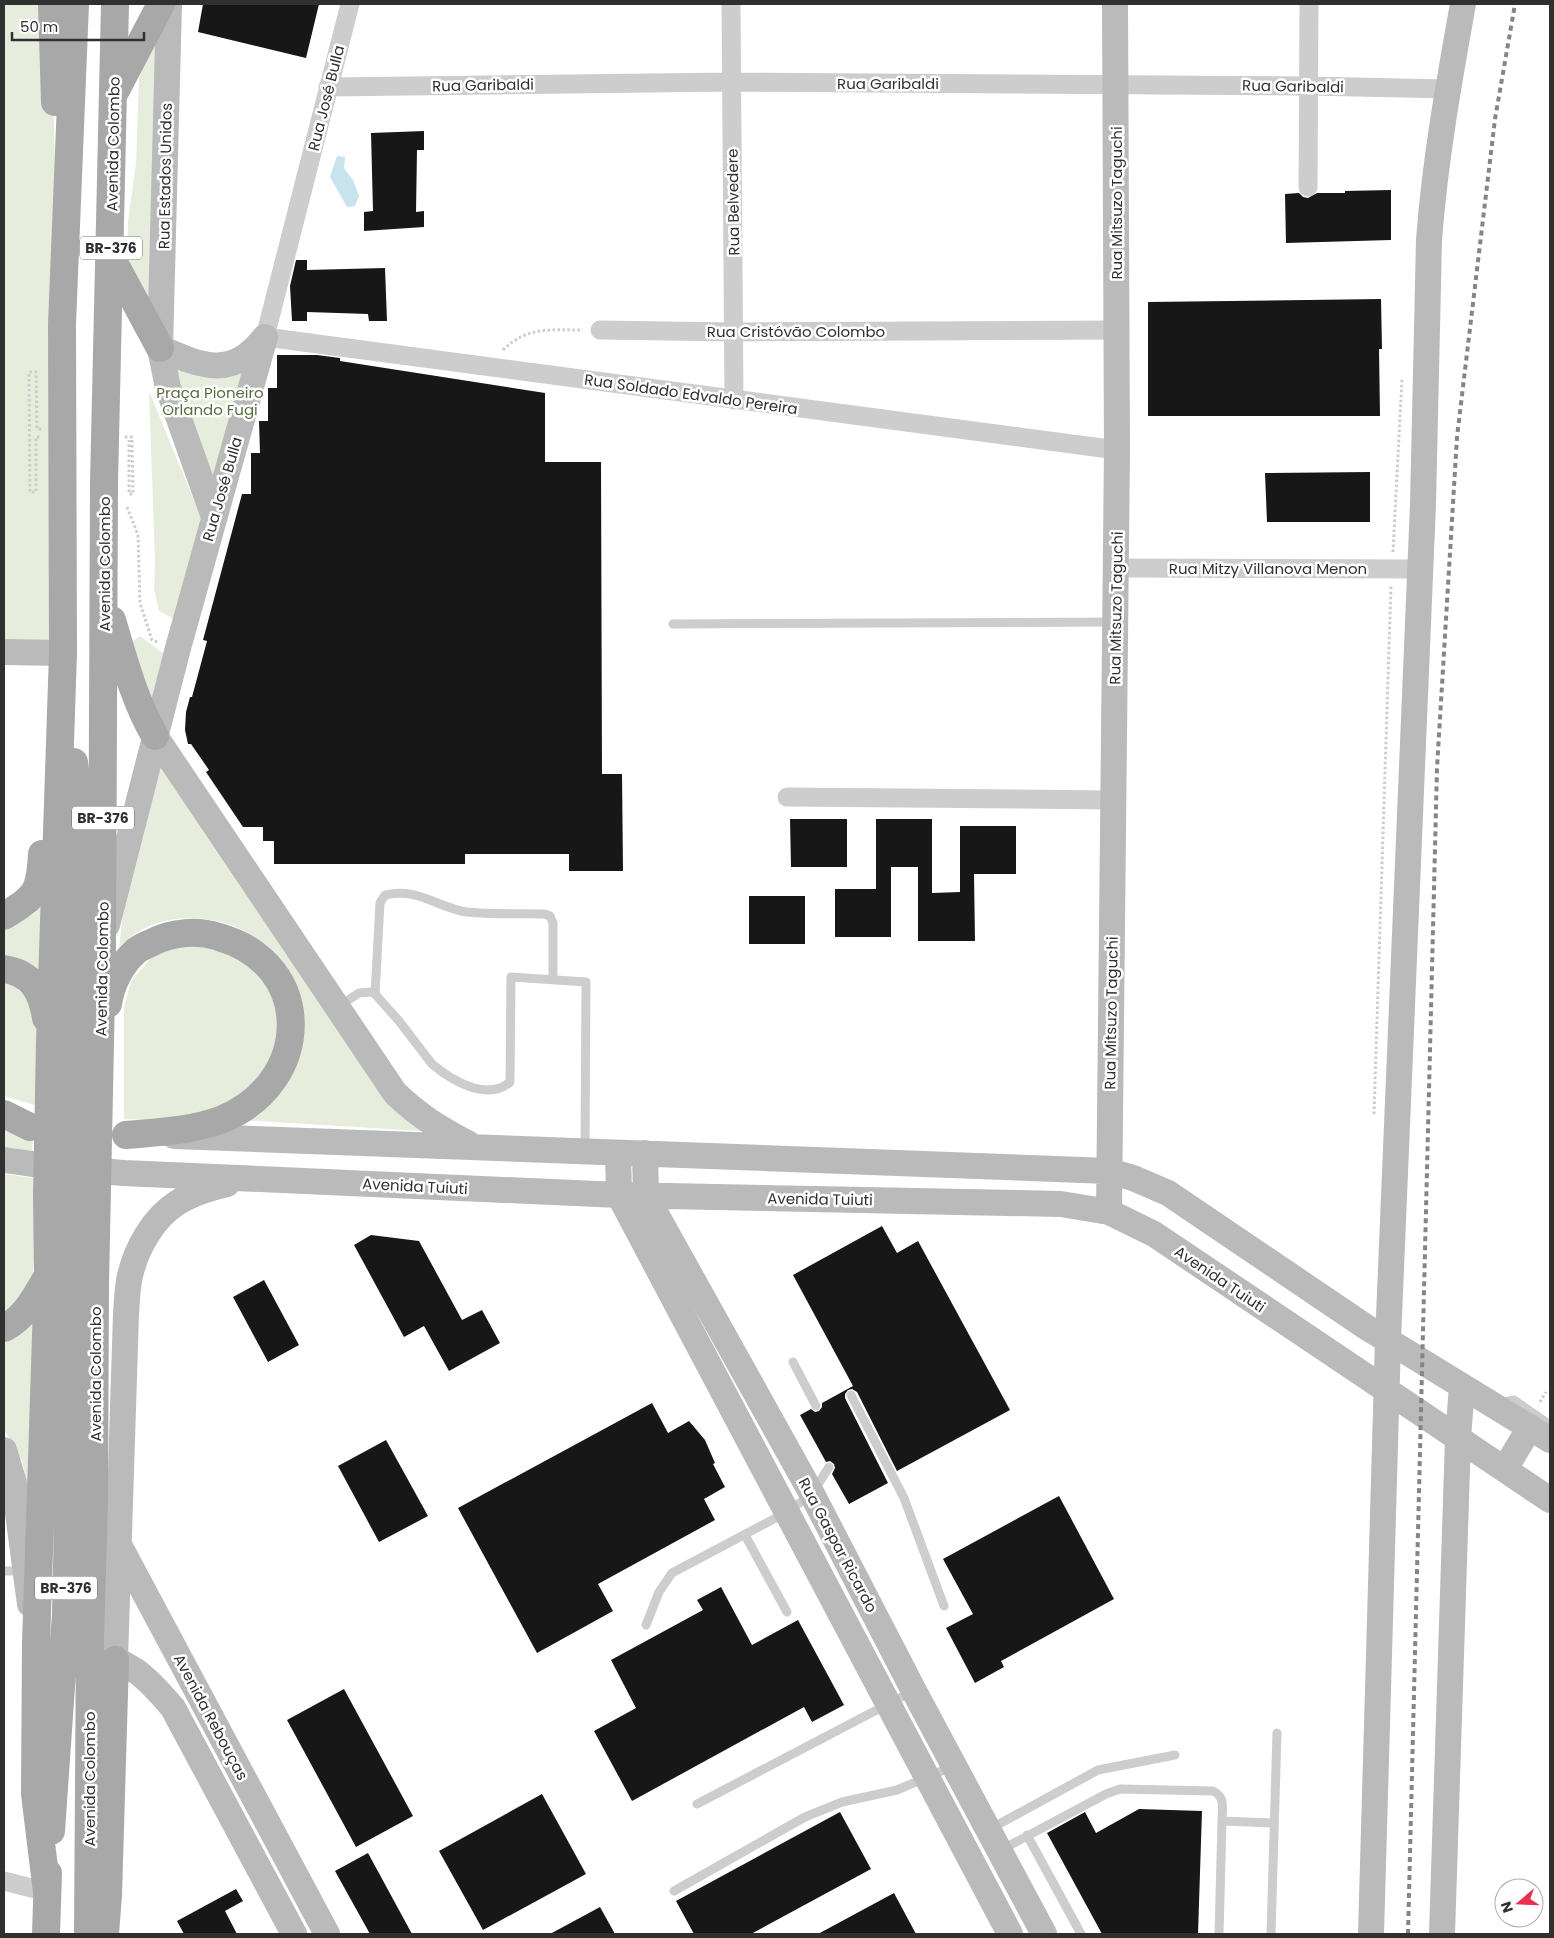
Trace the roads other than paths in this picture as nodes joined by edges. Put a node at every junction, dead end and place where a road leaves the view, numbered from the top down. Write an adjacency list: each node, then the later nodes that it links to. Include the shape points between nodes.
1 (52, 4): 19 (main road)
2 (75, 4): 19 (main road, Avenida Colombo / BR-376)
3 (161, 4): 16 (main road)
4 (169, 4): 24 (main road, Rua Estados Unidos)
5 (350, 4): 14 (street, Rua José Bulla)
6 (731, 4): 11 (street, Rua Belvedere)
7 (1115, 4): 12 (main road, Rua Mitsuzo Taguchi)
8 (1309, 4): 13 (street)
9 (1463, 4): 15 (main road)
10 (116, 7): 16 (main road, Avenida Colombo / BR-376)
11 (732, 82): 12 (street, Rua Garibaldi); 14 (street, Rua Garibaldi); 22 (street, Rua Belvedere)
12 (1116, 85): 13 (street, Rua Garibaldi); 21 (main road, Rua Mitsuzo Taguchi)
13 (1309, 86): 15 (street, Rua Garibaldi); 17 (street)
14 (328, 88): 23 (street, Rua José Bulla)
15 (1448, 89): 29 (main road, via 1429,240)
16 (114, 93): 18 (main road, Avenida Colombo / BR-376)
17 (1308, 187)
18 (110, 256): 24 (main road); 30 (main road, Avenida Colombo / BR-376)
19 (62, 324): 34 (main road, Avenida Colombo / BR-376)
20 (600, 330): 22 (street, Rua Cristóvão Colombo)
21 (1116, 330): 22 (street, Rua Cristóvão Colombo); 26 (main road, Rua Mitsuzo Taguchi)
22 (734, 332): 25 (street, Rua Belvedere)
23 (266, 337): 24 (main road, via 243,360 227,365 187,360); 25 (street, Rua Soldado Edvaldo Pereira); 27 (main road, Rua José Bulla)
24 (160, 348): 27 (main road, via 168,388)
25 (734, 400): 26 (street, Rua Soldado Edvaldo Pereira)
26 (1117, 450): 28 (main road, Rua Mitsuzo Taguchi)
27 (214, 517): 35 (main road, Rua José Bulla)
28 (1116, 568): 29 (street, Rua Mitzy Villanova Menon); 31 (main road, Rua Mitsuzo Taguchi)
29 (1420, 569): 67 (main road)
30 (104, 592): 35 (main road, via 134,694); 39 (main road, Avenida Colombo / BR-376)
31 (1116, 622): 32 (lane); 37 (main road, Rua Mitsuzo Taguchi)
32 (674, 624)
33 (4, 652): 34 (main road)
34 (63, 653): 38 (main road, via 48,747 41,875 38,888 29,900); 44 (main road, Avenida Colombo); 46 (main road, Avenida Colombo / BR-376, via 77,791 78,945)
35 (155, 736): 39 (main road, Rua José Bulla); 43 (main road)
36 (787, 797): 37 (street)
37 (1114, 800): 56 (main road, Rua Mitsuzo Taguchi)
38 (4, 916)
39 (102, 946): 45 (main road, Avenida Colombo / BR-376)
40 (4, 969): 44 (main road, via 23,975 38,987)
41 (552, 980): 42 (lane, via 511,977 510,1082 487,1090 465,1085 440,1071); 42 (lane, via 554,923 550,916 466,912 398,892 385,895 380,904); 52 (lane, via 586,982)
42 (375, 994): 43 (lane, via 363,992)
43 (337, 1007): 51 (main road, via 395,1093 424,1118)
44 (50, 1042): 59 (main road, Avenida Colombo, via 50,1091)
45 (101, 1045): 46 (main road, Avenida Colombo / BR-376); 50 (main road, via 111,989 121,969 136,951 161,938 184,933 207,933 254,952 270,967 283,988 291,1014 290,1038 282,1066 269,1086 247,1106 192,1128)
46 (88, 1089): 59 (main road, Avenida Colombo / BR-376)
47 (4, 1114): 49 (main road)
48 (4, 1124): 49 (main road)
49 (30, 1127): 50 (main road)
50 (126, 1135): 51 (main road)
51 (474, 1146): 52 (main road)
52 (585, 1151): 53 (main road)
53 (618, 1153): 54 (main road); 58 (main road, Rua Gaspar Ricardo)
54 (645, 1154): 56 (main road); 60 (main road, Rua Gaspar Ricardo)
55 (4, 1160): 57 (main road, Avenida Tuiuti, via 124,1173)
56 (1109, 1171): 61 (main road, Rua Mitsuzo Taguchi); 63 (main road, via 1168,1193)
57 (246, 1178): 58 (main road, Avenida Tuiuti); 83 (main road, via 204,1190 176,1203 150,1231 132,1268 126,1314)
58 (619, 1195): 60 (main road, Avenida Tuiuti); 62 (main road, Rua Gaspar Ricardo)
59 (72, 1196): 64 (main road, Avenida Colombo); 79 (main road, Avenida Colombo / BR-376); 87 (main road, Avenida Colombo / BR-376)
60 (646, 1196): 61 (main road, Avenida Tuiuti, via 1061,1204); 62 (main road, Rua Gaspar Ricardo)
61 (1109, 1212): 65 (main road, Avenida Tuiuti, via 1154,1234)
62 (663, 1252): 78 (main road, Rua Gaspar Ricardo); 81 (main road, Rua Gaspar Ricardo)
63 (1269, 1262): 65 (main road); 67 (main road)
64 (48, 1274): 66 (main road, via 32,1303); 90 (main road, Avenida Colombo)
65 (1252, 1300): 71 (main road, Avenida Tuiuti)
66 (4, 1328)
67 (1396, 1346): 69 (main road); 71 (main road)
68 (793, 1362): 72 (lane)
69 (1453, 1381): 73 (main road); 74 (main road)
70 (851, 1395): 85 (lane, via 869,1440 904,1498)
71 (1394, 1395): 74 (main road, Avenida Tuiuti); 118 (main road)
72 (816, 1406)
73 (1543, 1431): 77 (main road)
74 (1450, 1432): 77 (main road, Avenida Tuiuti); 119 (main road)
75 (4, 1450): 84 (main road, via 14,1483)
76 (828, 1467): 78 (lane)
77 (1505, 1469): 80 (main road, Avenida Tuiuti)
78 (812, 1494): 81 (lane); 92 (main road, Rua Gaspar Ricardo)
79 (94, 1500): 83 (main road, Avenida Rebouças); 89 (main road, Avenida Colombo / BR-376)
80 (1550, 1500)
81 (787, 1512): 82 (lane); 94 (main road, Rua Gaspar Ricardo)
82 (745, 1535): 86 (lane); 88 (lane, via 672,1573 659,1592)
83 (118, 1544): 91 (main road); 93 (main road, Avenida Rebouças)
84 (14, 1571): 90 (main road)
85 (944, 1606)
86 (786, 1612)
87 (66, 1614): 89 (main road, Avenida Rebouças); 107 (main road, Avenida Colombo / BR-376)
88 (646, 1625)
89 (90, 1638): 91 (main road, Avenida Rebouças); 109 (main road, Avenida Colombo / BR-376)
90 (36, 1644): 107 (main road, Avenida Colombo, via 35,1794)
91 (115, 1660): 95 (main road, Avenida Rebouças, via 153,1685); 110 (main road)
92 (914, 1691): 94 (lane); 98 (main road, Rua Gaspar Ricardo)
93 (199, 1694): 95 (main road); 112 (main road, Avenida Rebouças)
94 (888, 1705): 99 (main road, Rua Gaspar Ricardo); 100 (lane)
95 (173, 1708): 111 (main road, Avenida Rebouças)
96 (1277, 1733): 102 (lane)
97 (1175, 1755): 104 (lane, via 1098,1770)
98 (954, 1766): 99 (lane); 104 (main road, Rua Gaspar Ricardo)
99 (927, 1779): 106 (lane, via 898,1790 842,1802 805,1817); 113 (main road, Rua Gaspar Ricardo)
100 (697, 1804)
101 (1222, 1821): 102 (lane); 103 (lane, via 1222,1799 1213,1790 1120,1789); 116 (lane)
102 (1274, 1823): 117 (lane)
103 (1027, 1835): 104 (lane); 115 (lane)
104 (993, 1841): 114 (main road, Rua Gaspar Ricardo)
105 (4, 1881): 107 (street)
106 (674, 1891)
107 (47, 1892): 108 (main road, Avenida Colombo / BR-376); 109 (main road, via 62,1895 74,1904)
108 (46, 1934)
109 (86, 1934)
110 (105, 1934)
111 (294, 1934)
112 (327, 1934)
113 (1010, 1934)
114 (1044, 1934)
115 (1081, 1934)
116 (1219, 1934)
117 (1271, 1934)
118 (1371, 1934)
119 (1442, 1934)

